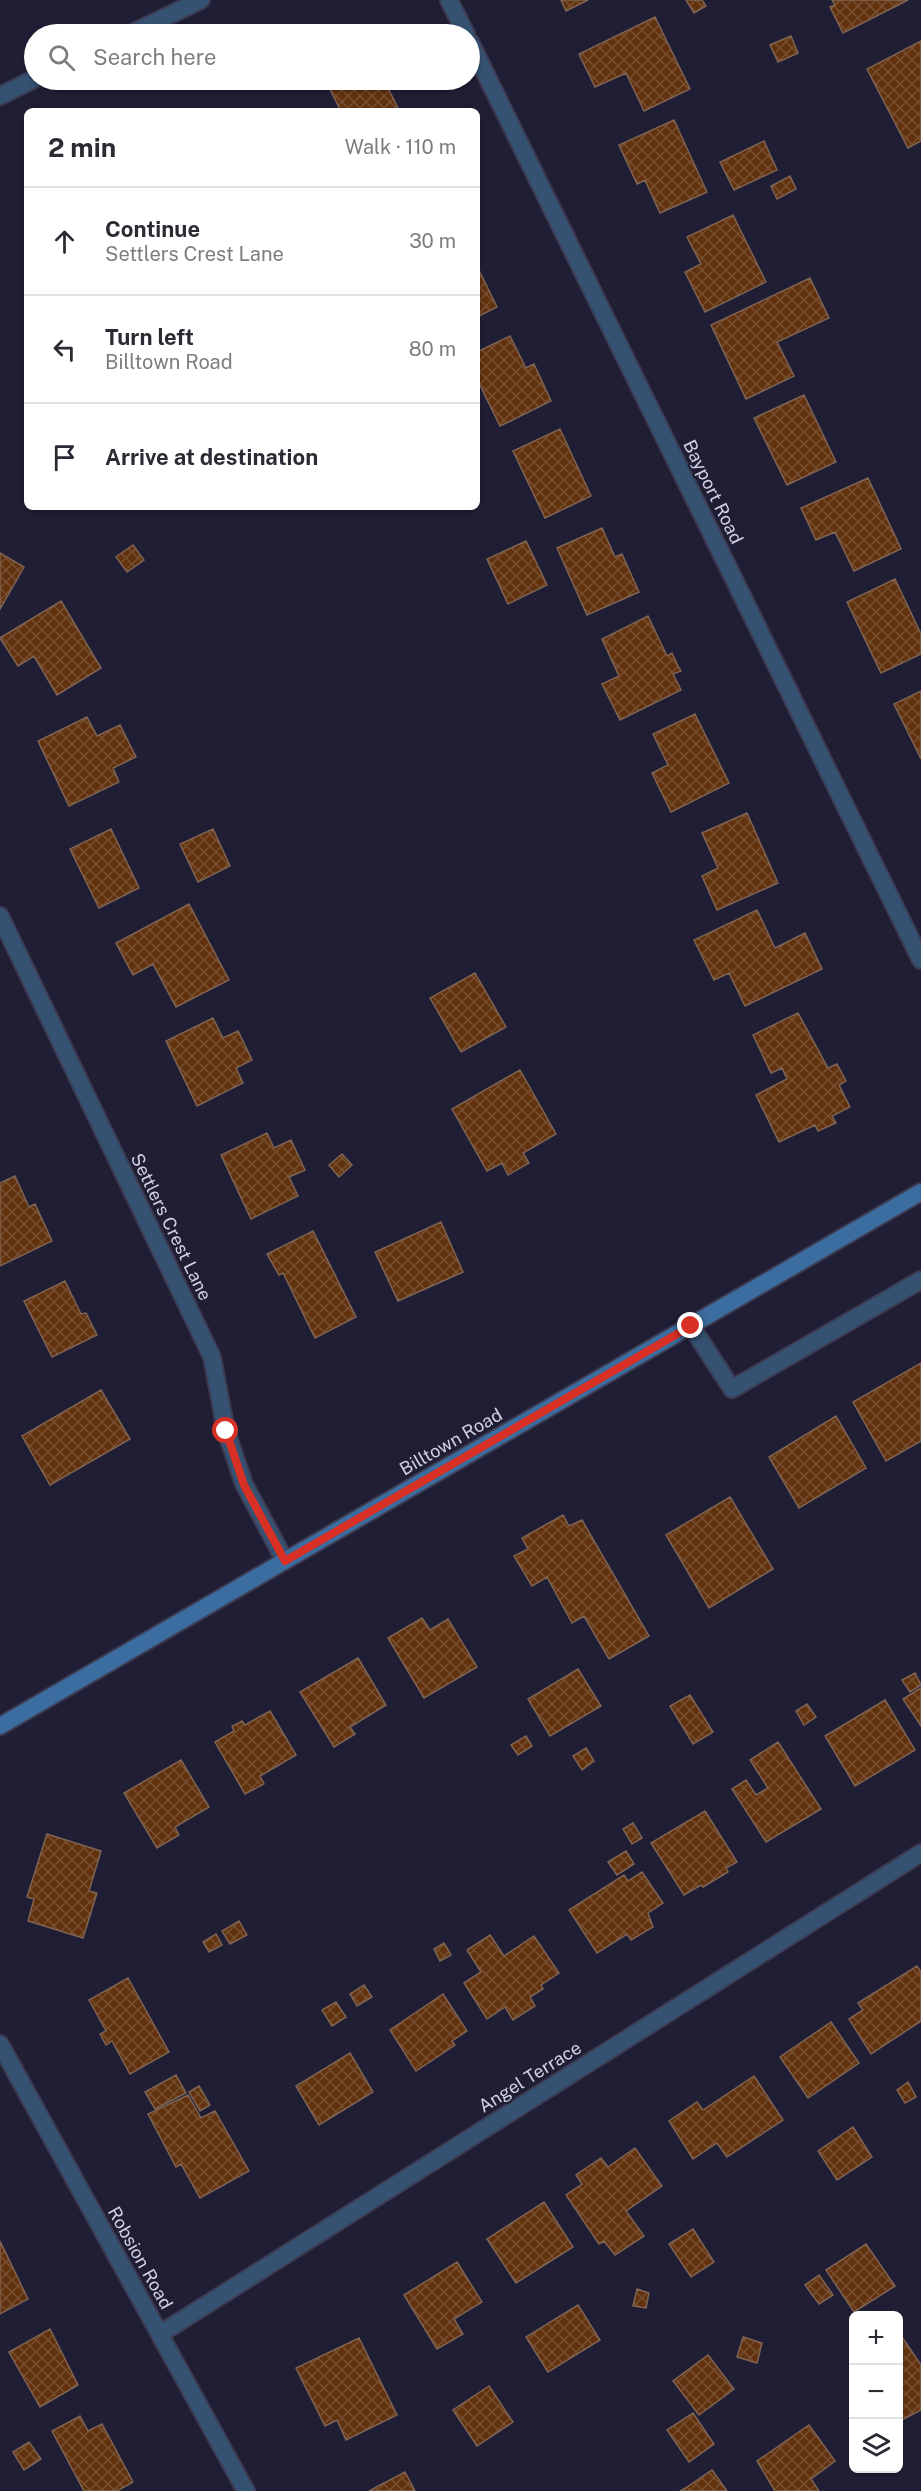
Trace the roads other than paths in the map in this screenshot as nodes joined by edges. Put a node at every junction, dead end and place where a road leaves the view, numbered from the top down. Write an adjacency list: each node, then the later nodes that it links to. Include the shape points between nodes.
1 (201, 0): 3 (street)
2 (449, 0): 4 (street)
3 (152, 24)
4 (461, 24)
5 (480, 62): 9 (street, Bayport Road)
6 (24, 84): 7 (street)
7 (0, 96)
8 (0, 916): 13 (street, Settlers Crest Lane, via 212,1357 226,1431 244,1485)
9 (921, 960)
10 (921, 1192): 12 (main road, Billtown Road)
11 (921, 1280): 12 (street, via 732,1389)
12 (691, 1326): 13 (main road, Billtown Road)
13 (285, 1561): 14 (main road, Billtown Road)
14 (0, 1726)
15 (921, 1853): 17 (street, Angel Terrace)
16 (0, 2044): 17 (street, Robsion Road)
17 (160, 2334): 18 (street, Robsion Road)
18 (246, 2491)

